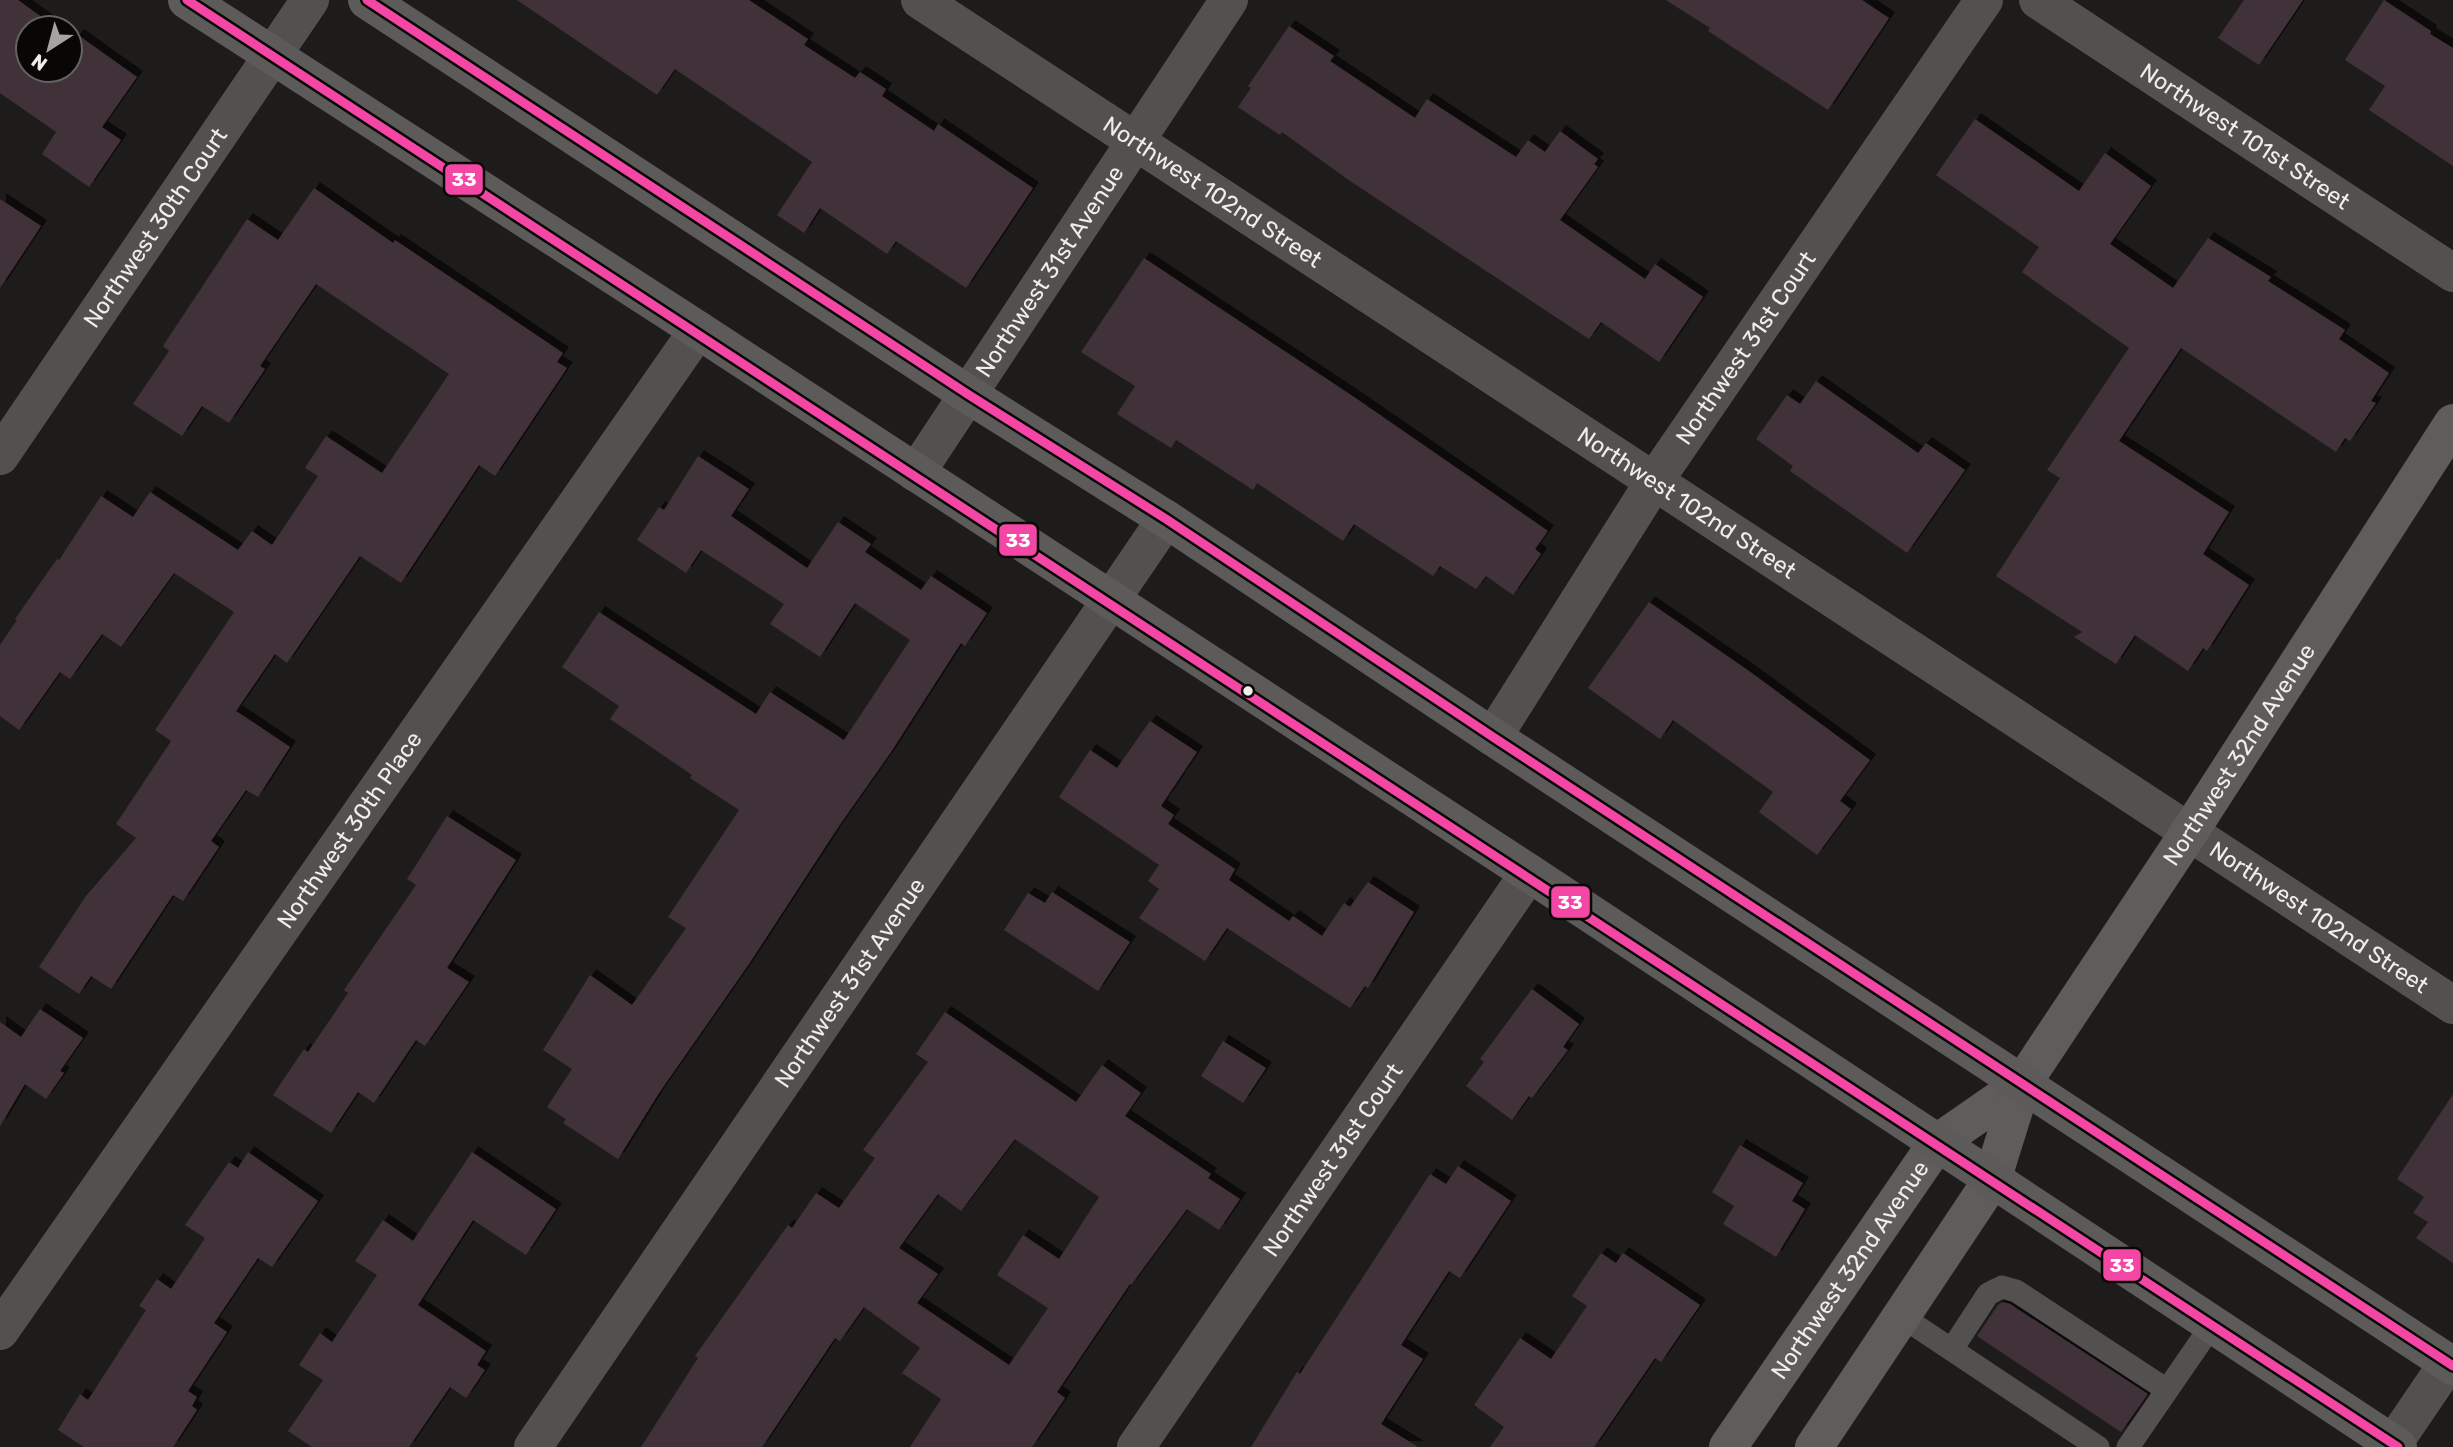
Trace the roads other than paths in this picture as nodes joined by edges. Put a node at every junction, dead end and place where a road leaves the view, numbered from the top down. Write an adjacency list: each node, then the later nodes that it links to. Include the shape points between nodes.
1 (187, 0): 8 (main road)
2 (310, 0): 8 (street, Northwest 30th Court)
3 (367, 0): 12 (main road)
4 (920, 0): 9 (street, Northwest 102nd Street)
5 (1229, 0): 9 (street, Northwest 31st Avenue)
6 (1984, 0): 16 (street, Northwest 31st Court)
7 (2038, 0): 10 (street, Northwest 101st Street)
8 (272, 56): 11 (main road); 14 (street, Northwest 30th Court)
9 (1134, 142): 12 (street, Northwest 31st Avenue); 16 (street, Northwest 102nd Street)
10 (2453, 273)
11 (698, 330): 15 (main road); 28 (street, Northwest 30th Place)
12 (970, 395): 15 (street, Northwest 31st Avenue); 17 (main road)
13 (2453, 423): 20 (main road, Northwest 32nd Avenue)
14 (0, 456)
15 (916, 473): 18 (main road)
16 (1655, 480): 19 (street, Northwest 31st Court); 20 (street, Northwest 102nd Street)
17 (1166, 519): 18 (street, Northwest 31st Avenue); 19 (main road)
18 (1110, 599): 21 (main road); 33 (street, Northwest 31st Avenue)
19 (1493, 737): 23 (main road)
20 (2190, 831): 22 (street, Northwest 102nd Street); 23 (main road, Northwest 32nd Avenue)
21 (1529, 873): 24 (main road); 34 (street, Northwest 31st Court)
22 (2453, 1005)
23 (2022, 1084): 24 (main road, Northwest 32nd Avenue); 25 (main road, Northwest 32nd Avenue); 30 (main road)
24 (1937, 1143): 25 (main road); 35 (main road, Northwest 32nd Avenue)
25 (1992, 1180): 26 (main road, Northwest 32nd Avenue); 27 (main road)
26 (1901, 1316): 29 (lane); 36 (main road, Northwest 32nd Avenue)
27 (2212, 1325): 31 (lane); 32 (main road)
28 (0, 1331)
29 (1952, 1349): 31 (lane, via 1988,1294 2002,1287 2016,1290); 37 (lane)
30 (2450, 1365): 32 (street)
31 (2167, 1390): 38 (lane)
32 (2394, 1446)
33 (533, 1447)
34 (1136, 1447)
35 (1728, 1447)
36 (1814, 1447)
37 (2098, 1447)
38 (2128, 1447)

